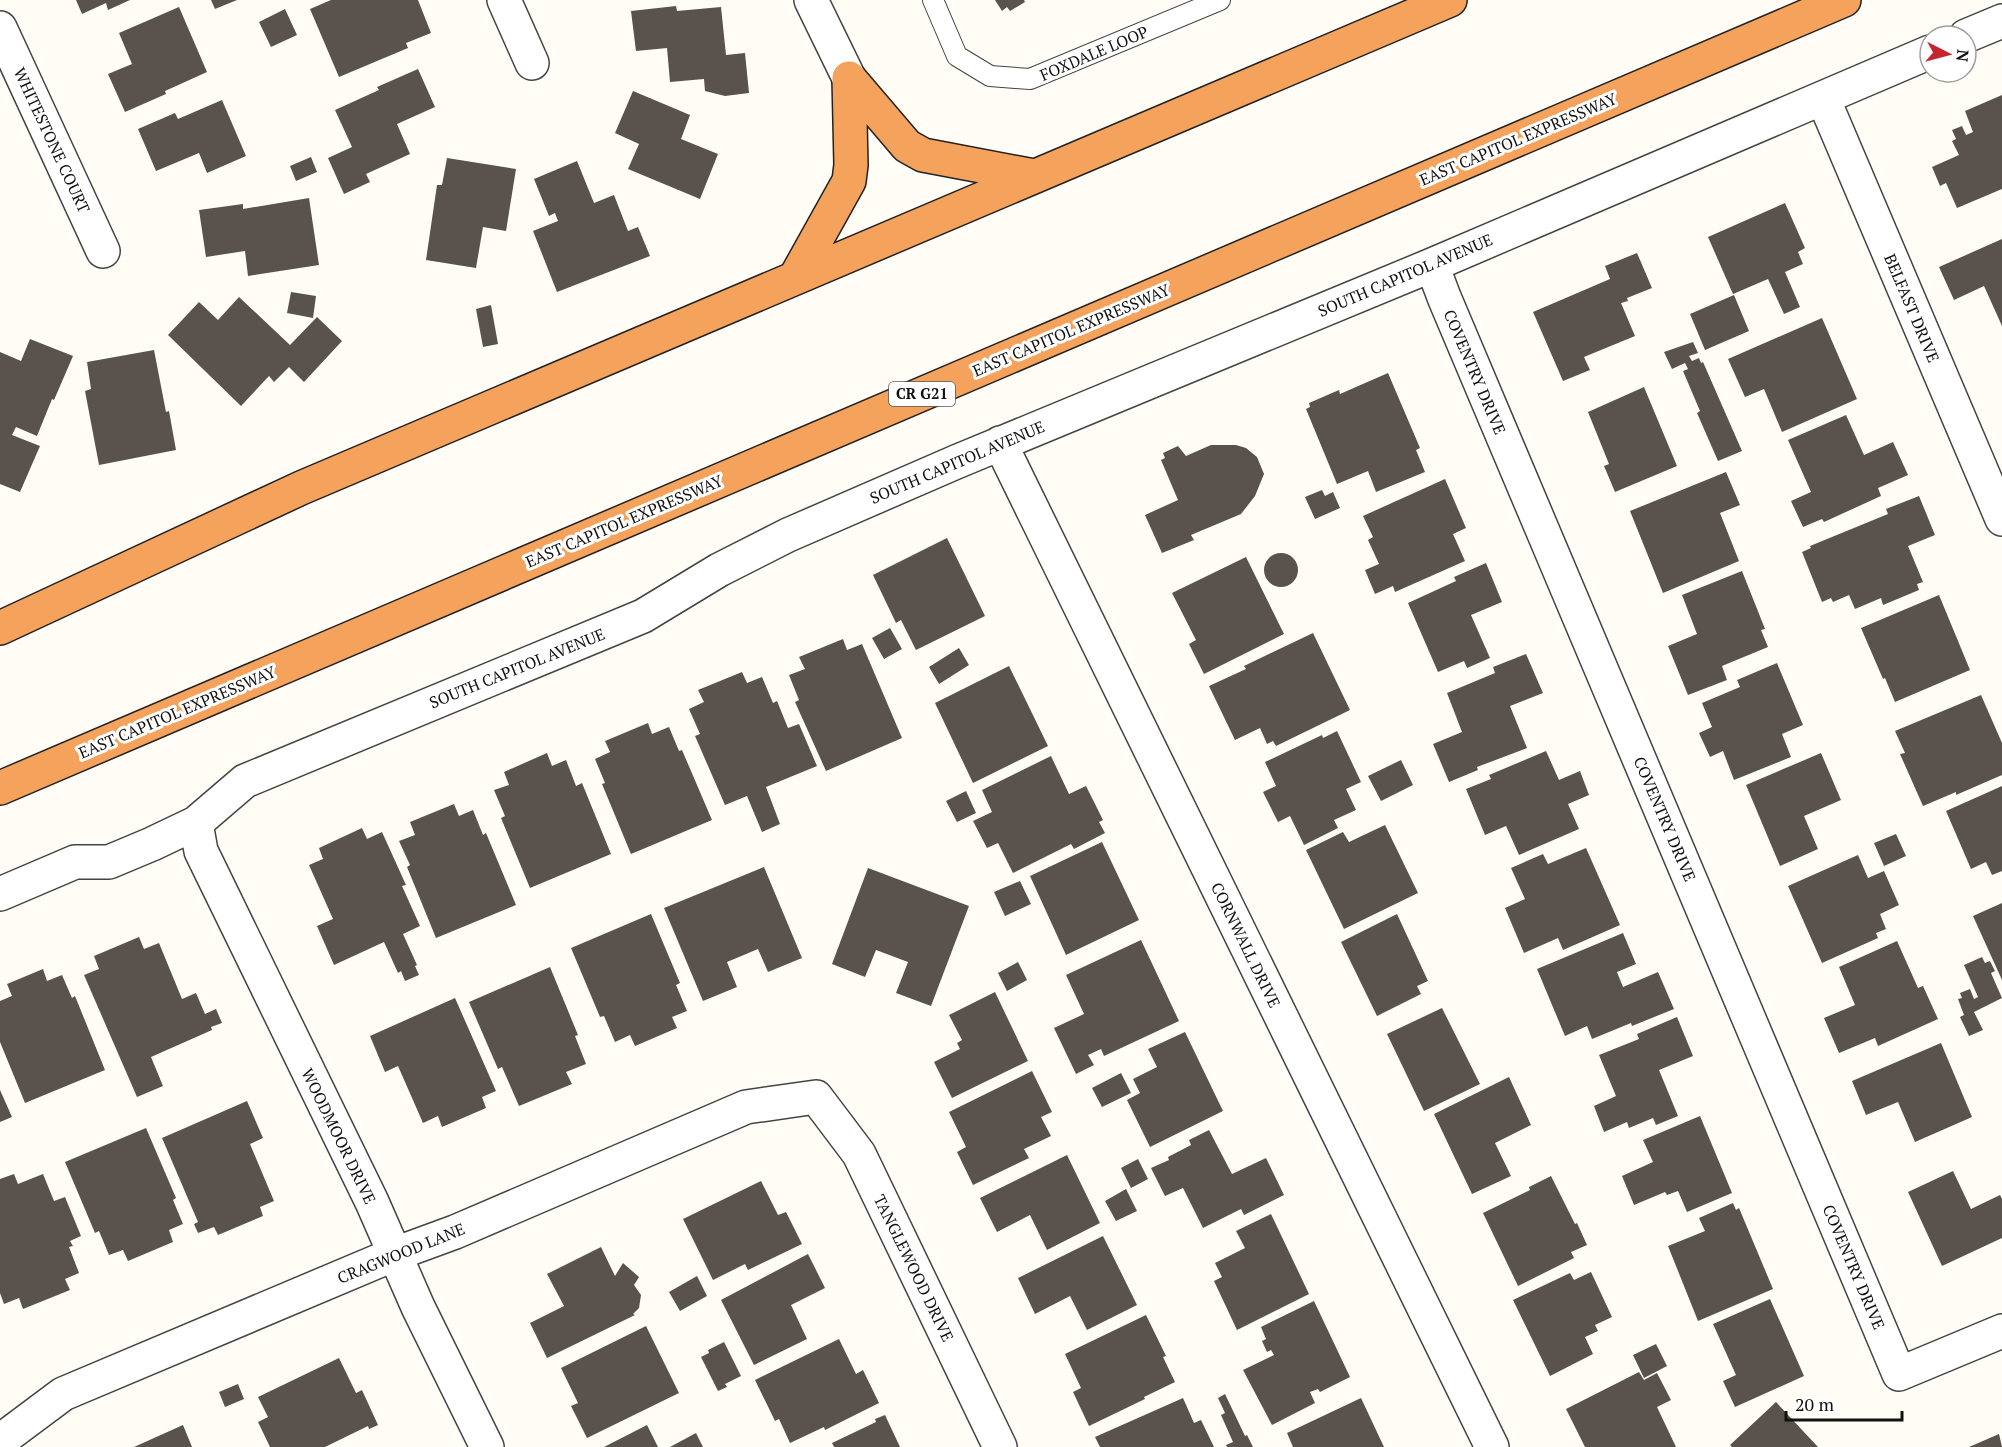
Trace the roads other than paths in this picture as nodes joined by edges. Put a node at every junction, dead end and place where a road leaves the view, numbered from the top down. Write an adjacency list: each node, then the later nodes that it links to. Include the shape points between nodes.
1 (504, 0): 11 (street)
2 (811, 0): 12 (street)
3 (933, 0): 4 (lane, FOXDALE LOOP, via 957,56 990,76 1030,79)
4 (1220, 0)
5 (1450, 0): 14 (highway)
6 (1844, 0): 21 (highway, EAST CAPITOL EXPRESSWAY / CR G21)
7 (2002, 21): 9 (street)
8 (0, 28): 15 (street, WHITESTONE COURT)
9 (1978, 31)
10 (1918, 57): 13 (street, SOUTH CAPITOL AVENUE)
11 (532, 63)
12 (849, 78): 14 (highway, via 907,146 923,155); 17 (highway, via 849,181)
13 (1823, 98): 16 (street, SOUTH CAPITOL AVENUE); 19 (street, BELFAST DRIVE)
14 (1034, 176): 17 (highway)
15 (103, 251)
16 (1432, 265): 18 (street, SOUTH CAPITOL AVENUE); 26 (street, COVENTRY DRIVE, via 1899,1374)
17 (795, 278): 20 (highway, via 302,488)
18 (1000, 442): 22 (street, SOUTH CAPITOL AVENUE, via 788,535 719,570 643,616 246,781); 30 (street, CORNWALL DRIVE)
19 (2002, 519)
20 (0, 628)
21 (0, 788)
22 (196, 823): 23 (street, SOUTH CAPITOL AVENUE, via 109,862 75,862); 25 (street, WOODMOOR DRIVE, via 201,851)
23 (0, 894)
24 (816, 1097): 25 (street, CRAGWOOD LANE, via 746,1107); 29 (street, TANGLEWOOD DRIVE, via 859,1154)
25 (395, 1254): 27 (street, CRAGWOOD LANE, via 63,1394); 28 (street, WOODMOOR DRIVE)
26 (2002, 1331)
27 (0, 1441)
28 (487, 1447)
29 (1000, 1447)
30 (1492, 1447)

